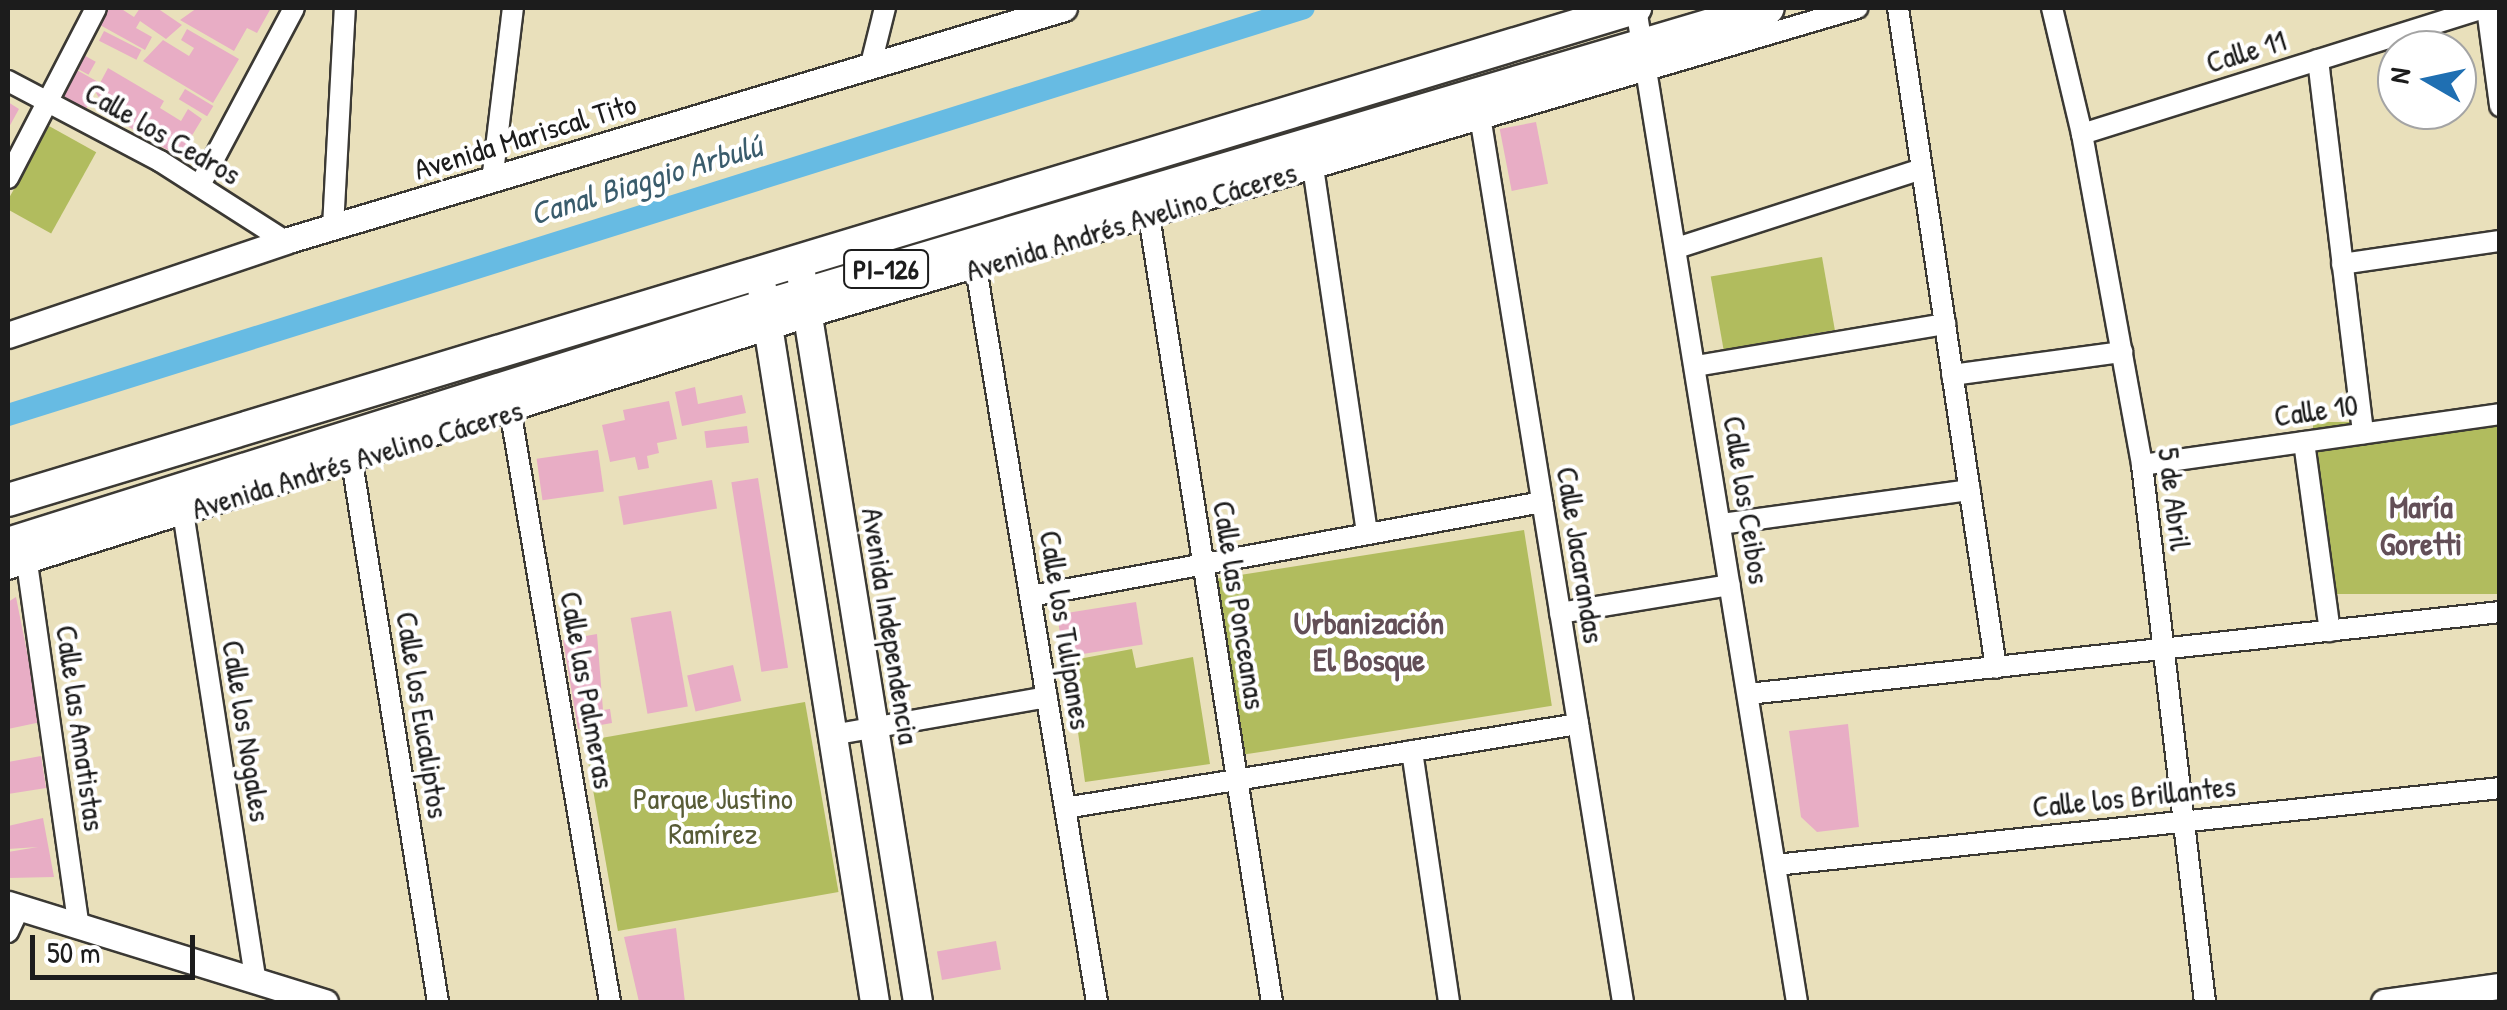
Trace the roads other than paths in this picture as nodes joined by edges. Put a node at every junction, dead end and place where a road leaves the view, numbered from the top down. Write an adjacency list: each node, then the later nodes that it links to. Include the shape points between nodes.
1 (96, 8): 17 (street)
2 (294, 8): 25 (street)
3 (345, 8): 27 (street)
4 (513, 8): 24 (street)
5 (885, 8): 15 (street)
6 (1064, 8): 15 (street, Avenida Mariscal Tito)
7 (1636, 8): 13 (street, Calle los Ceibos); 31 (highway, Avenida Andrés Avelino Cáceres / PI-126)
8 (1768, 8): 13 (highway, Avenida Andrés Avelino Cáceres / PI-126)
9 (1857, 8): 13 (street, Avenida Andrés Avelino Cáceres)
10 (1898, 8): 22 (street)
11 (2052, 8): 20 (street, 5 de Abril)
12 (2486, 8): 14 (street, Calle 11); 18 (street)
13 (1646, 57): 19 (street, Avenida Andrés Avelino Cáceres); 30 (street, Calle los Ceibos); 35 (highway, Avenida Andrés Avelino Cáceres / PI-126)
14 (2318, 60): 20 (street, Calle 11); 32 (street)
15 (871, 64): 24 (street, Avenida Mariscal Tito)
16 (8, 82): 17 (street, Calle los Cedros)
17 (46, 101): 23 (street); 25 (street, Calle los Cedros)
18 (2500, 106)
19 (1480, 116): 21 (street, Avenida Andrés Avelino Cáceres); 51 (street, Calle Jacarandas)
20 (2082, 134): 39 (street, 5 de Abril)
21 (1313, 167): 26 (street, Avenida Andrés Avelino Cáceres); 53 (street)
22 (1922, 168): 30 (street); 37 (street)
23 (8, 178)
24 (492, 181): 27 (street, Avenida Mariscal Tito)
25 (200, 185): 28 (street, Calle los Cedros)
26 (1148, 216): 33 (street, Avenida Andrés Avelino Cáceres); 55 (street, Calle las Ponceanas)
27 (333, 227): 28 (street, Avenida Mariscal Tito)
28 (286, 241): 38 (street, Avenida Mariscal Tito)
29 (2500, 241): 32 (street)
30 (1676, 248): 40 (street, Calle los Ceibos)
31 (799, 260): 34 (highway, Avenida Andrés Avelino Cáceres / PI-126); 35 (main road, Avenida Independencia)
32 (2342, 264): 44 (street)
33 (976, 268): 35 (street, Avenida Andrés Avelino Cáceres); 57 (street, Calle los Tulipanes)
34 (760, 272): 36 (main road); 49 (highway, Avenida Andrés Avelino Cáceres / PI-126)
35 (806, 305): 36 (highway, Avenida Andrés Avelino Cáceres / PI-126); 66 (main road, Avenida Independencia)
36 (766, 318): 42 (highway, Avenida Andrés Avelino Cáceres / PI-126); 67 (main road)
37 (1945, 324): 40 (street); 41 (street)
38 (8, 335)
39 (2122, 352): 41 (street); 47 (street, 5 de Abril)
40 (1696, 366): 52 (street, Calle los Ceibos)
41 (1952, 375): 48 (street)
42 (508, 400): 46 (highway, Avenida Andrés Avelino Cáceres / PI-126); 82 (street, Calle las Palmeras)
43 (2500, 414): 44 (street, Calle 10)
44 (2363, 433): 45 (street, Calle 10)
45 (2304, 442): 47 (street, Calle 10); 60 (street)
46 (350, 450): 50 (highway, Avenida Andrés Avelino Cáceres / PI-126); 81 (street, Calle los Eucaliptos)
47 (2142, 465): 61 (street, 5 de Abril)
48 (1970, 490): 52 (street); 62 (street)
49 (8, 500)
50 (181, 501): 54 (highway, Avenida Andrés Avelino Cáceres / PI-126); 77 (street, Calle los Nogales)
51 (1542, 502): 53 (street); 59 (street, Calle Jacarandas)
52 (1721, 524): 56 (street, Calle los Ceibos)
53 (1367, 534): 55 (street)
54 (16, 553): 75 (street, Calle las Amatistas)
55 (1203, 564): 57 (street); 69 (street, Calle las Ponceanas)
56 (1730, 585): 59 (street); 63 (street, Calle los Ceibos)
57 (1030, 596): 64 (street, Calle los Tulipanes)
58 (2500, 612): 60 (street)
59 (1560, 613): 65 (street, Calle Jacarandas)
60 (2330, 631): 61 (street)
61 (2162, 650): 62 (street); 72 (street, 5 de Abril)
62 (1996, 668): 63 (street)
63 (1748, 694): 73 (street, Calle los Ceibos)
64 (1047, 696): 66 (street); 71 (street, Calle los Tulipanes)
65 (1578, 724): 68 (street); 88 (street, Calle Jacarandas)
66 (875, 727): 67 (street); 84 (main road, Avenida Independencia)
67 (832, 735): 83 (main road)
68 (1412, 752): 69 (street); 87 (street)
69 (1237, 780): 71 (street); 86 (street, Calle las Ponceanas)
70 (2500, 788): 72 (street, Calle los Brillantes)
71 (1065, 808): 85 (street, Calle los Tulipanes)
72 (2181, 822): 73 (street, Calle los Brillantes); 90 (street, 5 de Abril)
73 (1775, 865): 89 (street, Calle los Ceibos)
74 (13, 906): 75 (street); 76 (street)
75 (79, 928): 77 (street)
76 (8, 932)
77 (256, 982): 80 (street)
78 (2500, 986): 79 (street)
79 (2422, 1000): 91 (street)
80 (325, 1002)
81 (438, 1002)
82 (610, 1002)
83 (875, 1002)
84 (918, 1002)
85 (1097, 1002)
86 (1272, 1002)
87 (1449, 1002)
88 (1623, 1002)
89 (1797, 1002)
90 (2205, 1002)
91 (2384, 1002)

